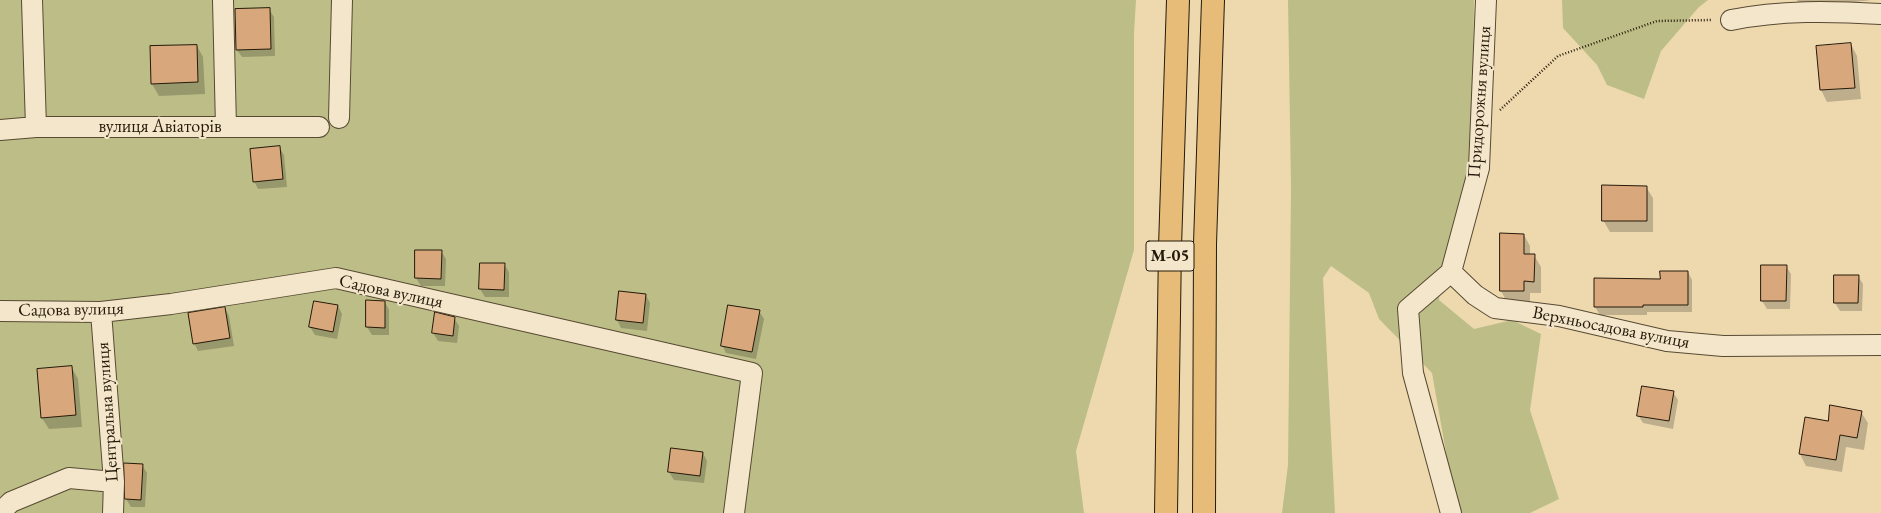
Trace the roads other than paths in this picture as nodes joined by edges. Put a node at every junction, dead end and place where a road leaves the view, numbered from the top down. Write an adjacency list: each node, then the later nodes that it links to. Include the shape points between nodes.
1 (32, 0): 10 (street)
2 (223, 0): 11 (street)
3 (342, 0): 9 (street)
4 (1178, 0): 22 (highway, М-05, via 1170,247)
5 (1213, 0): 23 (highway, М-05, via 1205,244)
6 (1486, 0): 14 (street, Придорожня вулиця, via 1479,168)
7 (1881, 14): 8 (street, via 1817,11 1762,14)
8 (1731, 20)
9 (339, 118)
10 (36, 127): 11 (street, вулиця Авіаторів); 13 (street, вулиця Авіаторів)
11 (226, 127): 12 (street, вулиця Авіаторів)
12 (319, 127)
13 (0, 130)
14 (1451, 272): 17 (street, Верхньосадова вулиця, via 1475,295 1495,308 1559,316 1667,341 1723,346); 24 (street, via 1408,309 1413,373)
15 (0, 311): 16 (street, Садова вулиця)
16 (101, 312): 18 (street, Центральна вулиця); 21 (street, Садова вулиця, via 171,304 336,278 752,373)
17 (1881, 345)
18 (114, 482): 19 (street, via 69,478 11,502); 20 (street, Центральна вулиця)
19 (0, 513)
20 (113, 513)
21 (734, 513)
22 (1166, 513)
23 (1204, 513)
24 (1451, 513)

